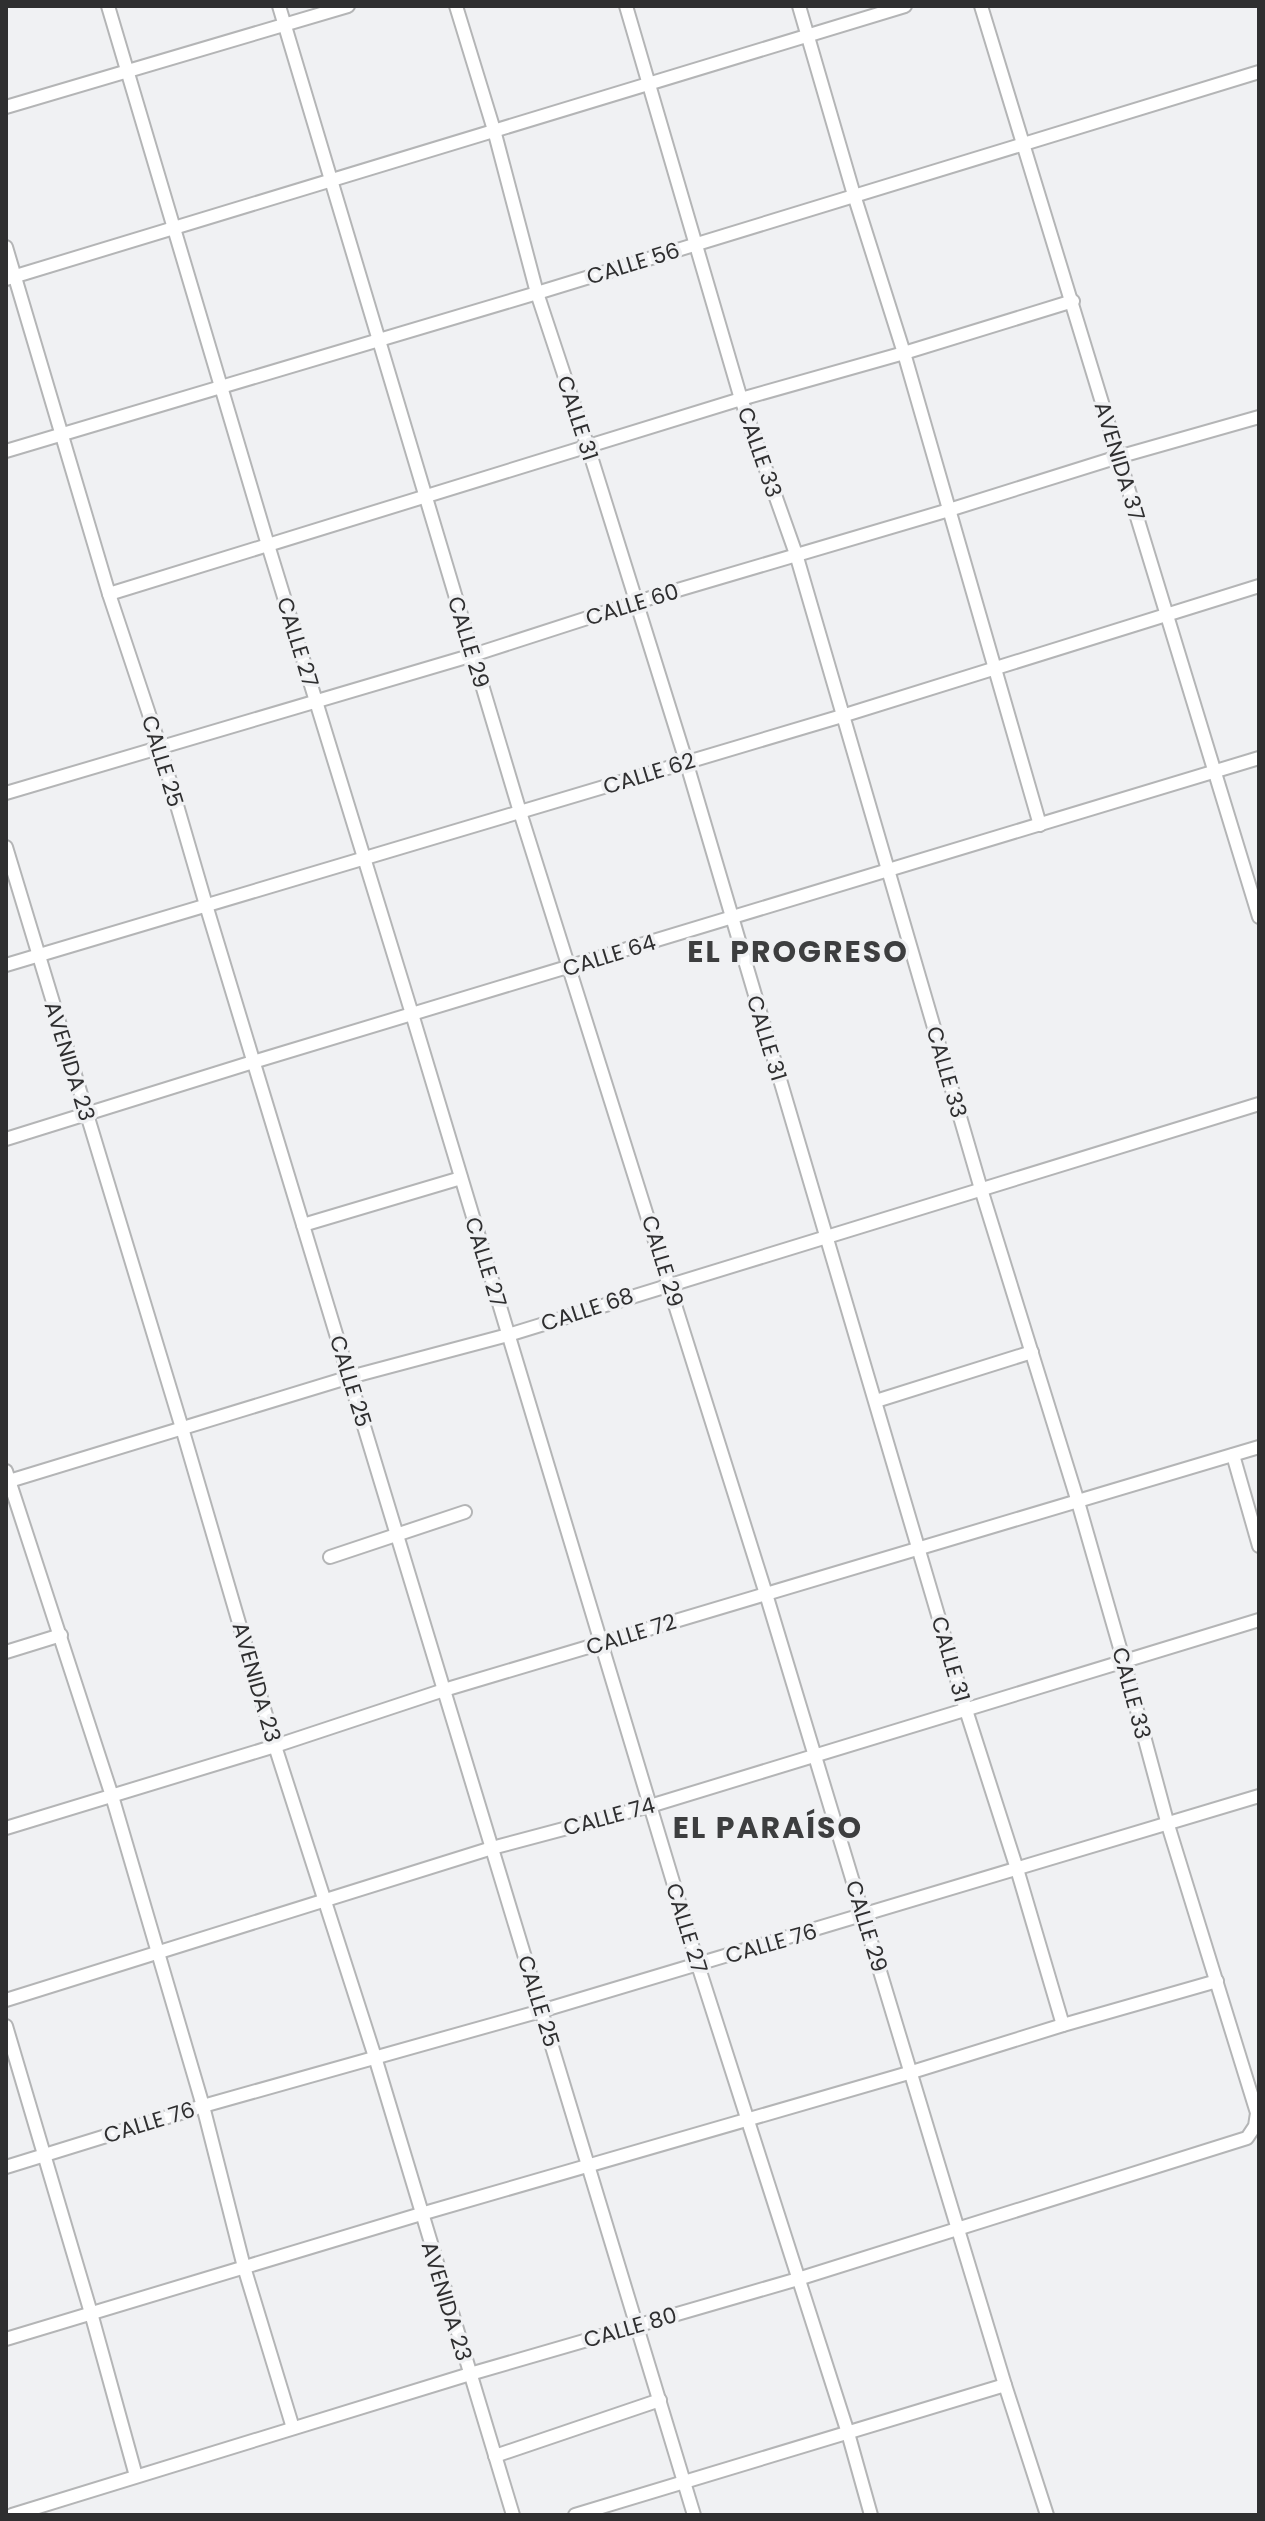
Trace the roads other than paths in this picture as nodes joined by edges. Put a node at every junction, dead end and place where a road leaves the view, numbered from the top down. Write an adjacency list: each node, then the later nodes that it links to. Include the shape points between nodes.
1 (108, 6): 11 (street, CALLE 27)
2 (279, 6): 9 (street, CALLE 29)
3 (348, 6): 9 (street)
4 (456, 6): 15 (street, CALLE 31)
5 (626, 6): 13 (street, CALLE 33)
6 (799, 6): 10 (street)
7 (905, 6): 10 (street)
8 (981, 6): 16 (street, AVENIDA 37)
9 (284, 25): 11 (street); 17 (street, CALLE 29)
10 (809, 36): 13 (street); 18 (street)
11 (127, 72): 14 (street); 19 (street, CALLE 27)
12 (1259, 72): 16 (street, CALLE 56)
13 (650, 83): 15 (street); 20 (street, CALLE 33)
14 (6, 107)
15 (494, 130): 17 (street); 23 (street, CALLE 31)
16 (1023, 143): 18 (street, CALLE 56); 24 (street, AVENIDA 37)
17 (331, 179): 19 (street); 25 (street, CALLE 29)
18 (854, 195): 20 (street, CALLE 56); 26 (street)
19 (172, 227): 22 (street); 27 (street, CALLE 27)
20 (697, 243): 23 (street, CALLE 56); 28 (street, CALLE 33)
21 (6, 247): 22 (street, CALLE 25)
22 (10, 278): 30 (street, CALLE 25)
23 (537, 293): 25 (street, CALLE 56); 31 (street, CALLE 31)
24 (1073, 301): 26 (street); 33 (street, AVENIDA 37)
25 (379, 338): 27 (street, CALLE 56); 34 (street, CALLE 29)
26 (904, 353): 28 (street); 35 (street)
27 (222, 385): 30 (street, CALLE 56); 36 (street, CALLE 27)
28 (741, 399): 31 (street); 37 (street, CALLE 33)
29 (1259, 417): 33 (street, CALLE 60)
30 (63, 433): 32 (street, CALLE 56); 39 (street, CALLE 25)
31 (588, 447): 34 (street); 40 (street, CALLE 31)
32 (6, 451)
33 (1118, 457): 35 (street, CALLE 60); 41 (street, AVENIDA 37)
34 (424, 497): 36 (street); 42 (street, CALLE 29)
35 (949, 510): 37 (street, CALLE 60); 43 (street)
36 (268, 545): 39 (street); 44 (street, CALLE 27)
37 (796, 554): 40 (street, CALLE 60); 45 (street, CALLE 33)
38 (1259, 586): 41 (street, CALLE 62)
39 (109, 594): 46 (street, CALLE 25)
40 (637, 602): 42 (street, CALLE 60); 48 (street, CALLE 31)
41 (1168, 616): 43 (street, CALLE 62); 49 (street, AVENIDA 37)
42 (473, 655): 44 (street, CALLE 60); 51 (street, CALLE 29)
43 (996, 669): 45 (street, CALLE 62); 52 (street)
44 (316, 701): 46 (street, CALLE 60); 54 (street, CALLE 27)
45 (842, 716): 48 (street, CALLE 62); 55 (street, CALLE 33)
46 (160, 747): 50 (street, CALLE 60); 56 (street, CALLE 25)
47 (1259, 758): 49 (street, CALLE 64)
48 (686, 761): 51 (street, CALLE 62); 58 (street, CALLE 31)
49 (1215, 772): 52 (street, CALLE 64); 57 (street, AVENIDA 37)
50 (6, 793)
51 (520, 812): 54 (street, CALLE 62); 61 (street, CALLE 29)
52 (1040, 825): 55 (street, CALLE 64)
53 (6, 847): 59 (street, AVENIDA 23)
54 (365, 858): 56 (street, CALLE 62); 62 (street, CALLE 27)
55 (888, 870): 58 (street, CALLE 64); 68 (street, CALLE 33)
56 (206, 905): 59 (street, CALLE 62); 63 (street, CALLE 25)
57 (1259, 917)
58 (731, 918): 61 (street, CALLE 64); 70 (street, CALLE 31)
59 (38, 955): 60 (street, CALLE 62); 65 (street, AVENIDA 23)
60 (6, 965)
61 (570, 966): 62 (street, CALLE 64); 71 (street, CALLE 29)
62 (412, 1014): 63 (street, CALLE 64); 67 (street, CALLE 27)
63 (253, 1062): 65 (street, CALLE 64); 69 (street, CALLE 25)
64 (1259, 1104): 68 (street, CALLE 68)
65 (86, 1114): 66 (street, CALLE 64); 76 (street, AVENIDA 23)
66 (6, 1139)
67 (461, 1178): 69 (street); 72 (street, CALLE 27)
68 (981, 1189): 70 (street, CALLE 68); 73 (street, CALLE 33)
69 (303, 1225): 74 (street, CALLE 25)
70 (827, 1236): 71 (street, CALLE 68); 75 (street, CALLE 31)
71 (670, 1283): 72 (street, CALLE 68); 86 (street, CALLE 29)
72 (508, 1335): 74 (street, CALLE 68); 89 (street, CALLE 27)
73 (1032, 1352): 75 (street); 80 (street, CALLE 33)
74 (350, 1377): 76 (street, CALLE 68); 82 (street, CALLE 25)
75 (876, 1401): 84 (street, CALLE 31)
76 (182, 1428): 79 (street, CALLE 68); 94 (street, AVENIDA 23)
77 (1259, 1447): 78 (street, CALLE 72)
78 (1233, 1455): 80 (street, CALLE 72); 83 (street)
79 (7, 1478): 88 (street)
80 (1078, 1502): 84 (street, CALLE 72); 91 (street, CALLE 33)
81 (465, 1512): 82 (street)
82 (397, 1535): 85 (street); 92 (street, CALLE 25)
83 (1259, 1546)
84 (918, 1549): 86 (street, CALLE 72); 93 (street, CALLE 31)
85 (330, 1557)
86 (766, 1594): 89 (street, CALLE 72); 95 (street, CALLE 29)
87 (1259, 1620): 91 (street, CALLE 74)
88 (61, 1635): 90 (street); 96 (street)
89 (601, 1643): 92 (street, CALLE 72); 98 (street, CALLE 27)
90 (6, 1652)
91 (1124, 1662): 93 (street, CALLE 74); 99 (street, CALLE 33)
92 (444, 1690): 94 (street, CALLE 72); 101 (street, CALLE 25)
93 (966, 1710): 95 (street, CALLE 74); 102 (street, CALLE 31)
94 (275, 1746): 96 (street, CALLE 72); 103 (street, AVENIDA 23)
95 (816, 1755): 98 (street, CALLE 74); 104 (street, CALLE 29)
96 (112, 1796): 100 (street, CALLE 72); 105 (street)
97 (1259, 1796): 99 (street, CALLE 76)
98 (650, 1806): 101 (street, CALLE 74); 106 (street, CALLE 27)
99 (1168, 1825): 102 (street, CALLE 76); 107 (street, CALLE 33)
100 (6, 1828)
101 (492, 1848): 103 (street, CALLE 74); 109 (street, CALLE 25)
102 (1017, 1869): 104 (street, CALLE 76); 110 (street, CALLE 31)
103 (324, 1900): 105 (street, CALLE 74); 112 (street, AVENIDA 23)
104 (863, 1916): 106 (street, CALLE 76); 113 (street, CALLE 29)
105 (159, 1953): 108 (street, CALLE 74); 114 (street)
106 (698, 1965): 109 (street, CALLE 76); 115 (street, CALLE 27)
107 (1217, 1981): 110 (street); 116 (street, CALLE 33, via 1257,2113)
108 (6, 2000)
109 (541, 2011): 112 (street, CALLE 76); 118 (street, CALLE 25)
110 (1063, 2025): 113 (street)
111 (6, 2026): 117 (street)
112 (375, 2057): 114 (street, CALLE 76); 120 (street, AVENIDA 23)
113 (912, 2072): 115 (street); 121 (street, CALLE 29)
114 (203, 2106): 117 (street, CALLE 76); 122 (street)
115 (748, 2120): 118 (street); 123 (street, CALLE 27)
116 (1247, 2138): 121 (street, CALLE 80)
117 (45, 2155): 119 (street, CALLE 76); 124 (street)
118 (588, 2166): 120 (street); 125 (street, CALLE 25)
119 (6, 2167)
120 (421, 2214): 122 (street); 127 (street, AVENIDA 23)
121 (960, 2229): 123 (street, CALLE 80); 128 (street, CALLE 29)
122 (244, 2267): 124 (street); 130 (street)
123 (798, 2279): 125 (street, CALLE 80); 131 (street, CALLE 27)
124 (91, 2313): 126 (street); 133 (street)
125 (637, 2325): 127 (street, CALLE 80); 129 (street, CALLE 25)
126 (6, 2339)
127 (470, 2374): 130 (street, CALLE 80); 132 (street, AVENIDA 23)
128 (1005, 2385): 131 (street); 141 (street, CALLE 29)
129 (660, 2400): 132 (street); 134 (street, CALLE 25)
130 (293, 2428): 133 (street, CALLE 80)
131 (848, 2433): 134 (street); 140 (street, CALLE 27)
132 (495, 2456): 137 (street, AVENIDA 23)
133 (136, 2476): 136 (street, CALLE 80)
134 (684, 2482): 135 (street); 139 (street, CALLE 25)
135 (604, 2511): 138 (street)
136 (12, 2515)
137 (513, 2515)
138 (575, 2515)
139 (694, 2515)
140 (871, 2515)
141 (1047, 2515)

